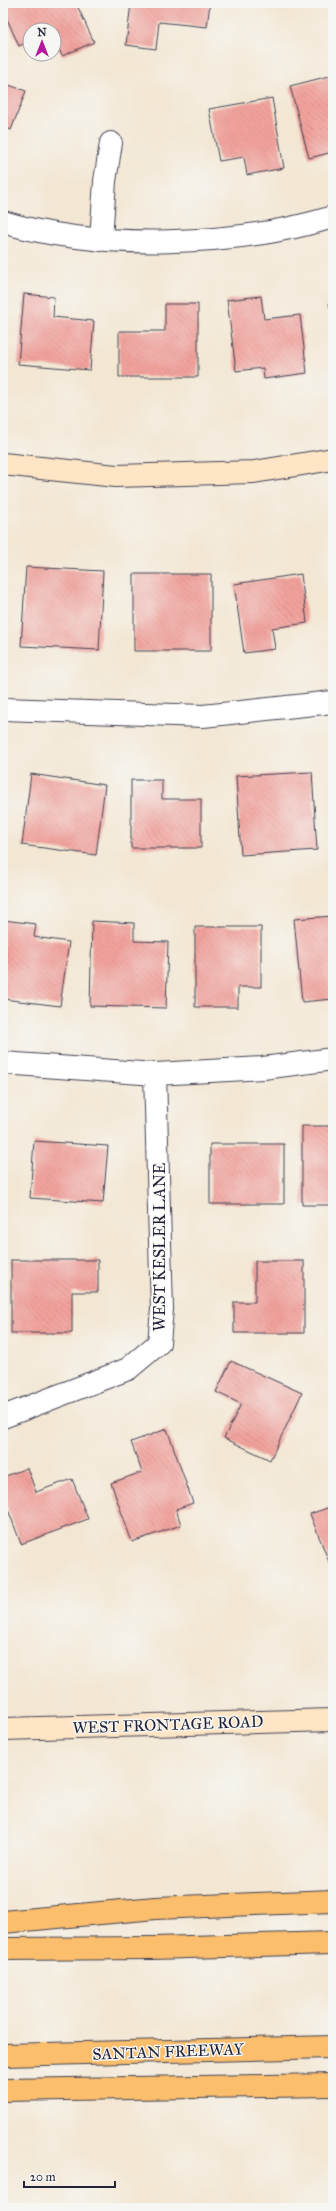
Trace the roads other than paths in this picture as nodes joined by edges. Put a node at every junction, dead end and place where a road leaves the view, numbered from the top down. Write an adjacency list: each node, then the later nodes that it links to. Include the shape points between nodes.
1 (111, 143): 4 (street, via 105,181)
2 (333, 217): 4 (street, via 304,226 210,240)
3 (3, 222): 4 (street, via 23,228)
4 (101, 240)
5 (333, 459): 6 (street, via 254,472 116,476)
6 (3, 464)
7 (333, 702): 8 (street, via 203,716)
8 (3, 709)
9 (333, 1059): 11 (street, via 263,1068)
10 (3, 1063): 11 (street)
11 (155, 1074): 12 (street, WEST KESLER LANE, via 162,1310 159,1343 128,1369)
12 (3, 1417)
13 (333, 1720): 14 (street, WEST FRONTAGE ROAD)
14 (3, 1729)
15 (333, 1901): 16 (highway, via 155,1908)
16 (3, 1922)
17 (333, 1943): 18 (highway)
18 (3, 1949)
19 (333, 2047): 20 (highway, SANTAN FREEWAY)
20 (3, 2055)
21 (333, 2085): 22 (highway)
22 (3, 2090)

